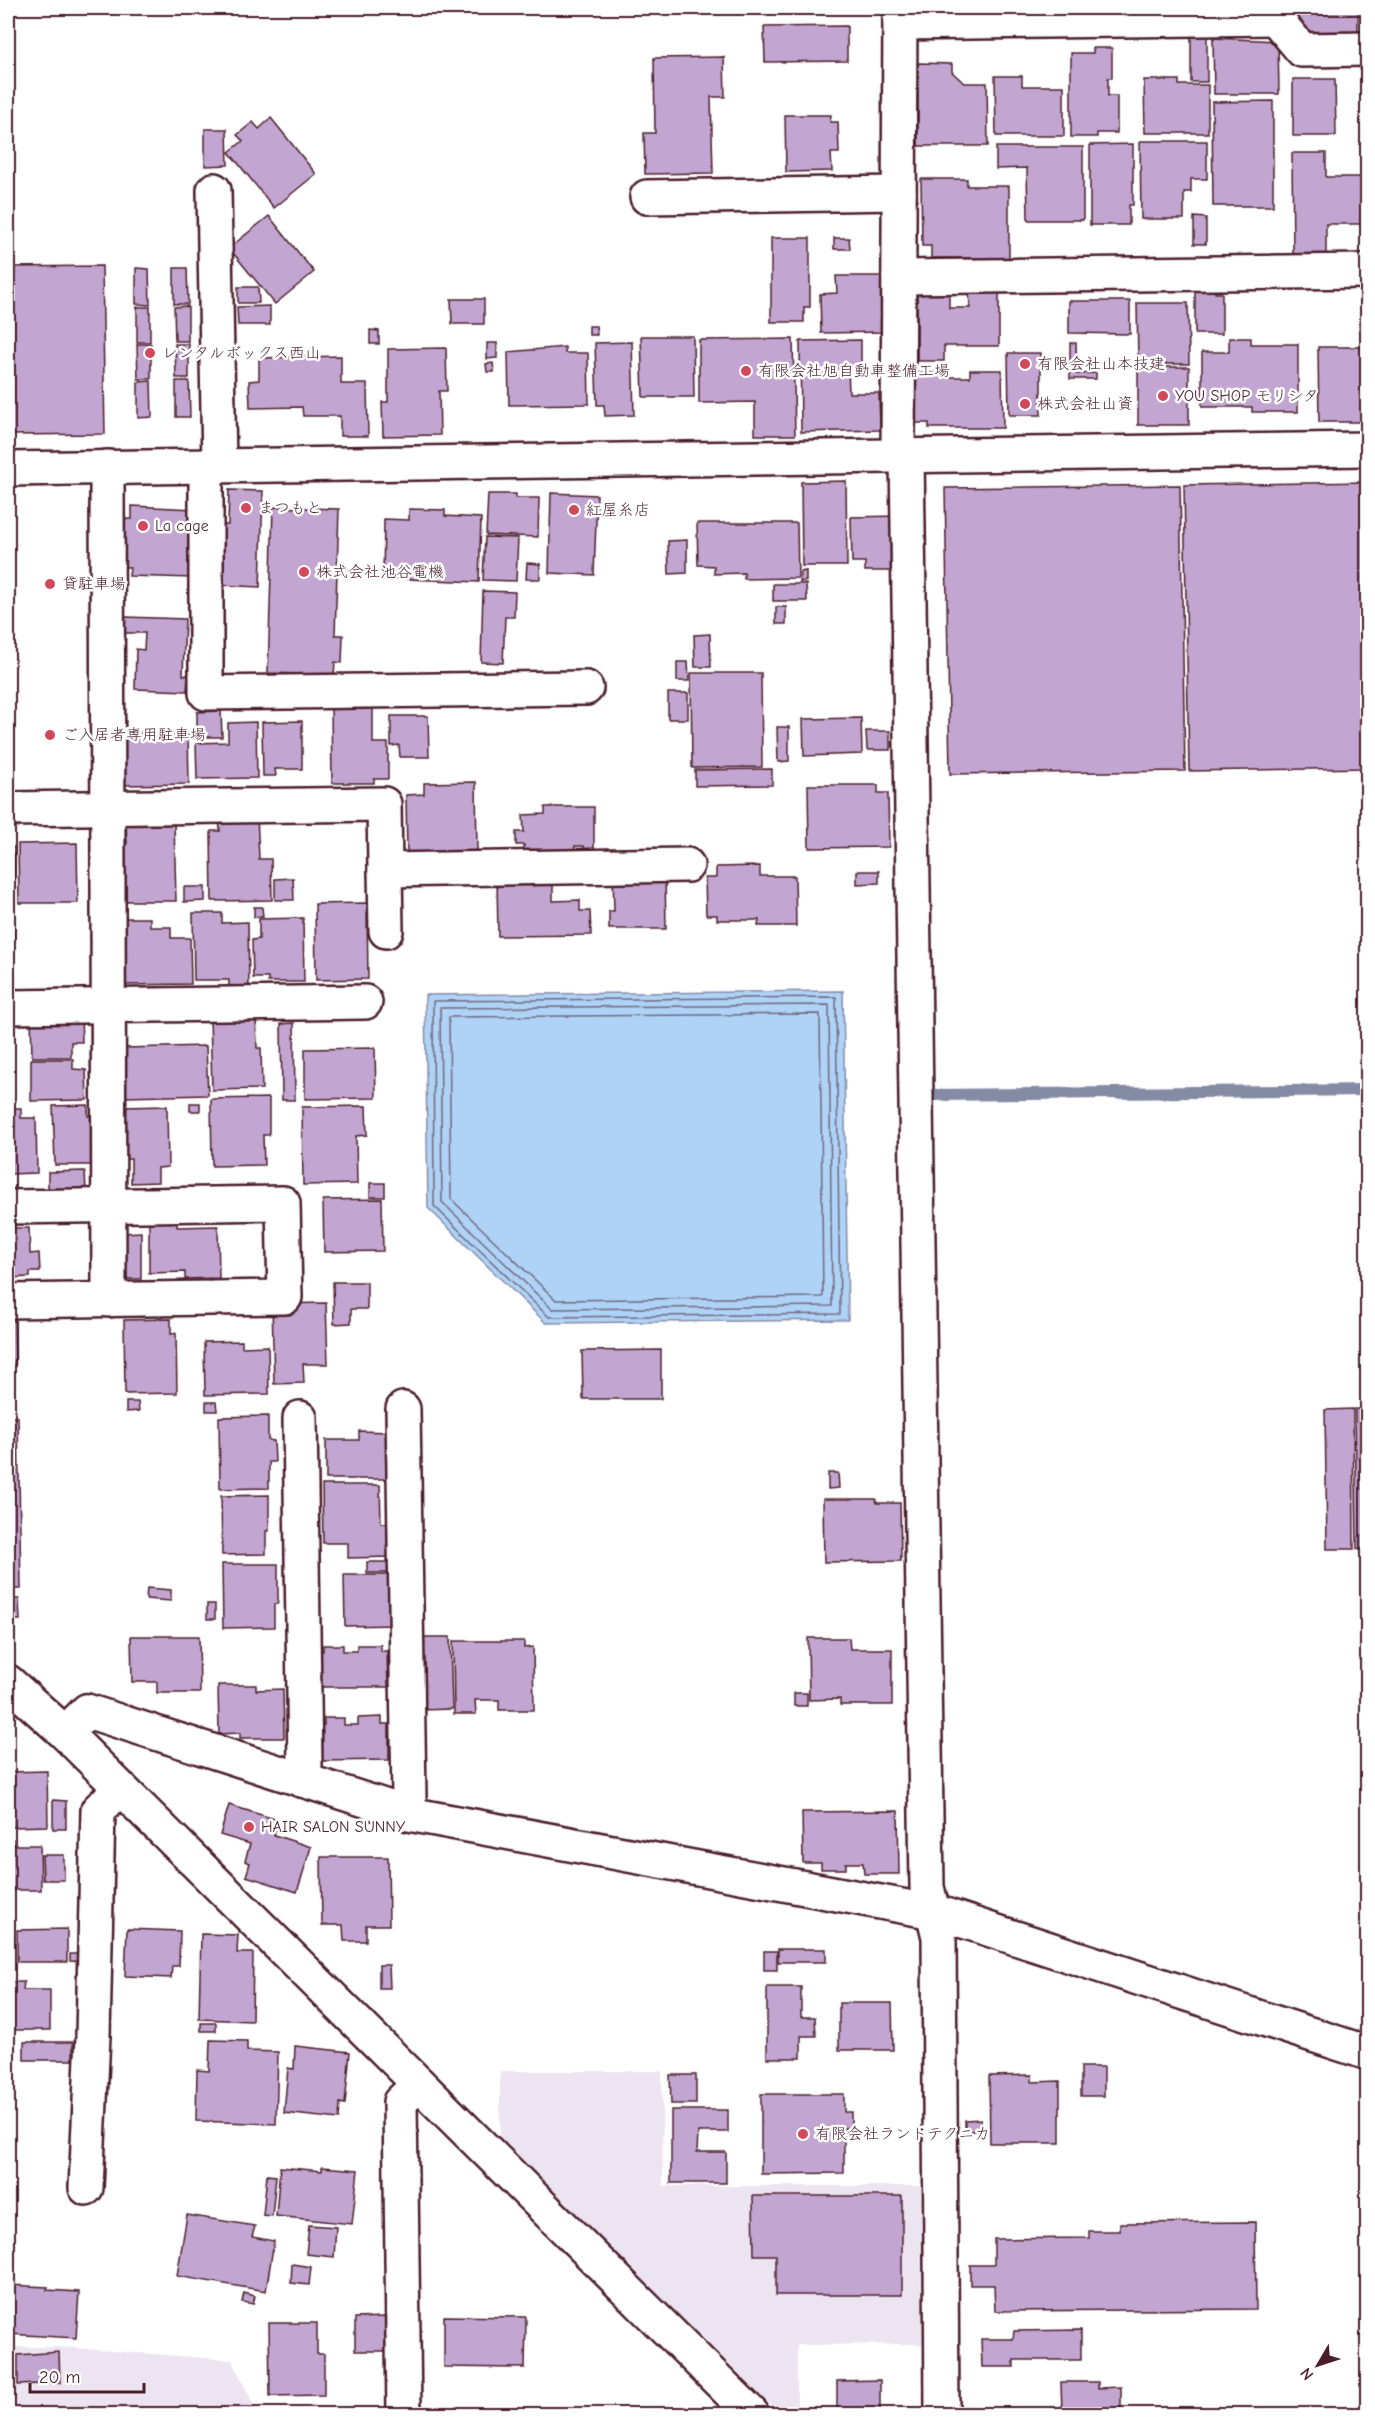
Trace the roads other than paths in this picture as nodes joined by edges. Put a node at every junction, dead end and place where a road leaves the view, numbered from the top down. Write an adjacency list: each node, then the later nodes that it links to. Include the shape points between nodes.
1 (1275, 13): 2 (street); 3 (street, via 1302,50)
2 (900, 15): 5 (street)
3 (1368, 49)
4 (214, 190): 11 (street)
5 (899, 193): 6 (street); 8 (street)
6 (648, 196)
7 (1368, 271): 8 (street)
8 (899, 277): 10 (street)
9 (1368, 449): 10 (street)
10 (902, 456): 11 (street); 34 (street, via 927,1887)
11 (212, 466): 12 (street); 14 (street, via 206,693)
12 (107, 467): 13 (street); 15 (street)
13 (8, 469)
14 (586, 688)
15 (108, 808): 16 (street); 18 (street, via 384,804); 21 (street)
16 (8, 809)
17 (687, 865): 18 (street)
18 (385, 870): 19 (street)
19 (386, 931)
20 (365, 1002): 21 (street)
21 (108, 1005): 22 (street); 23 (street)
22 (8, 1007)
23 (109, 1206): 24 (street); 25 (street); 25 (street, via 284,1203 285,1297)
24 (8, 1207)
25 (109, 1300): 26 (street)
26 (8, 1301)
27 (403, 1409): 33 (street, via 409,1799)
28 (300, 1418): 31 (street, via 305,1766)
29 (8, 1682): 30 (street)
30 (65, 1734): 31 (street, via 87,1711); 32 (street)
31 (301, 1780): 33 (street)
32 (120, 1789): 36 (street); 37 (street, via 98,1810)
33 (405, 1813): 34 (street)
34 (933, 1912): 35 (street); 40 (street, via 939,1937)
35 (1368, 2053)
36 (419, 2084): 38 (street, via 400,2102); 39 (street)
37 (86, 2188)
38 (404, 2415)
39 (752, 2415)
40 (942, 2415)

